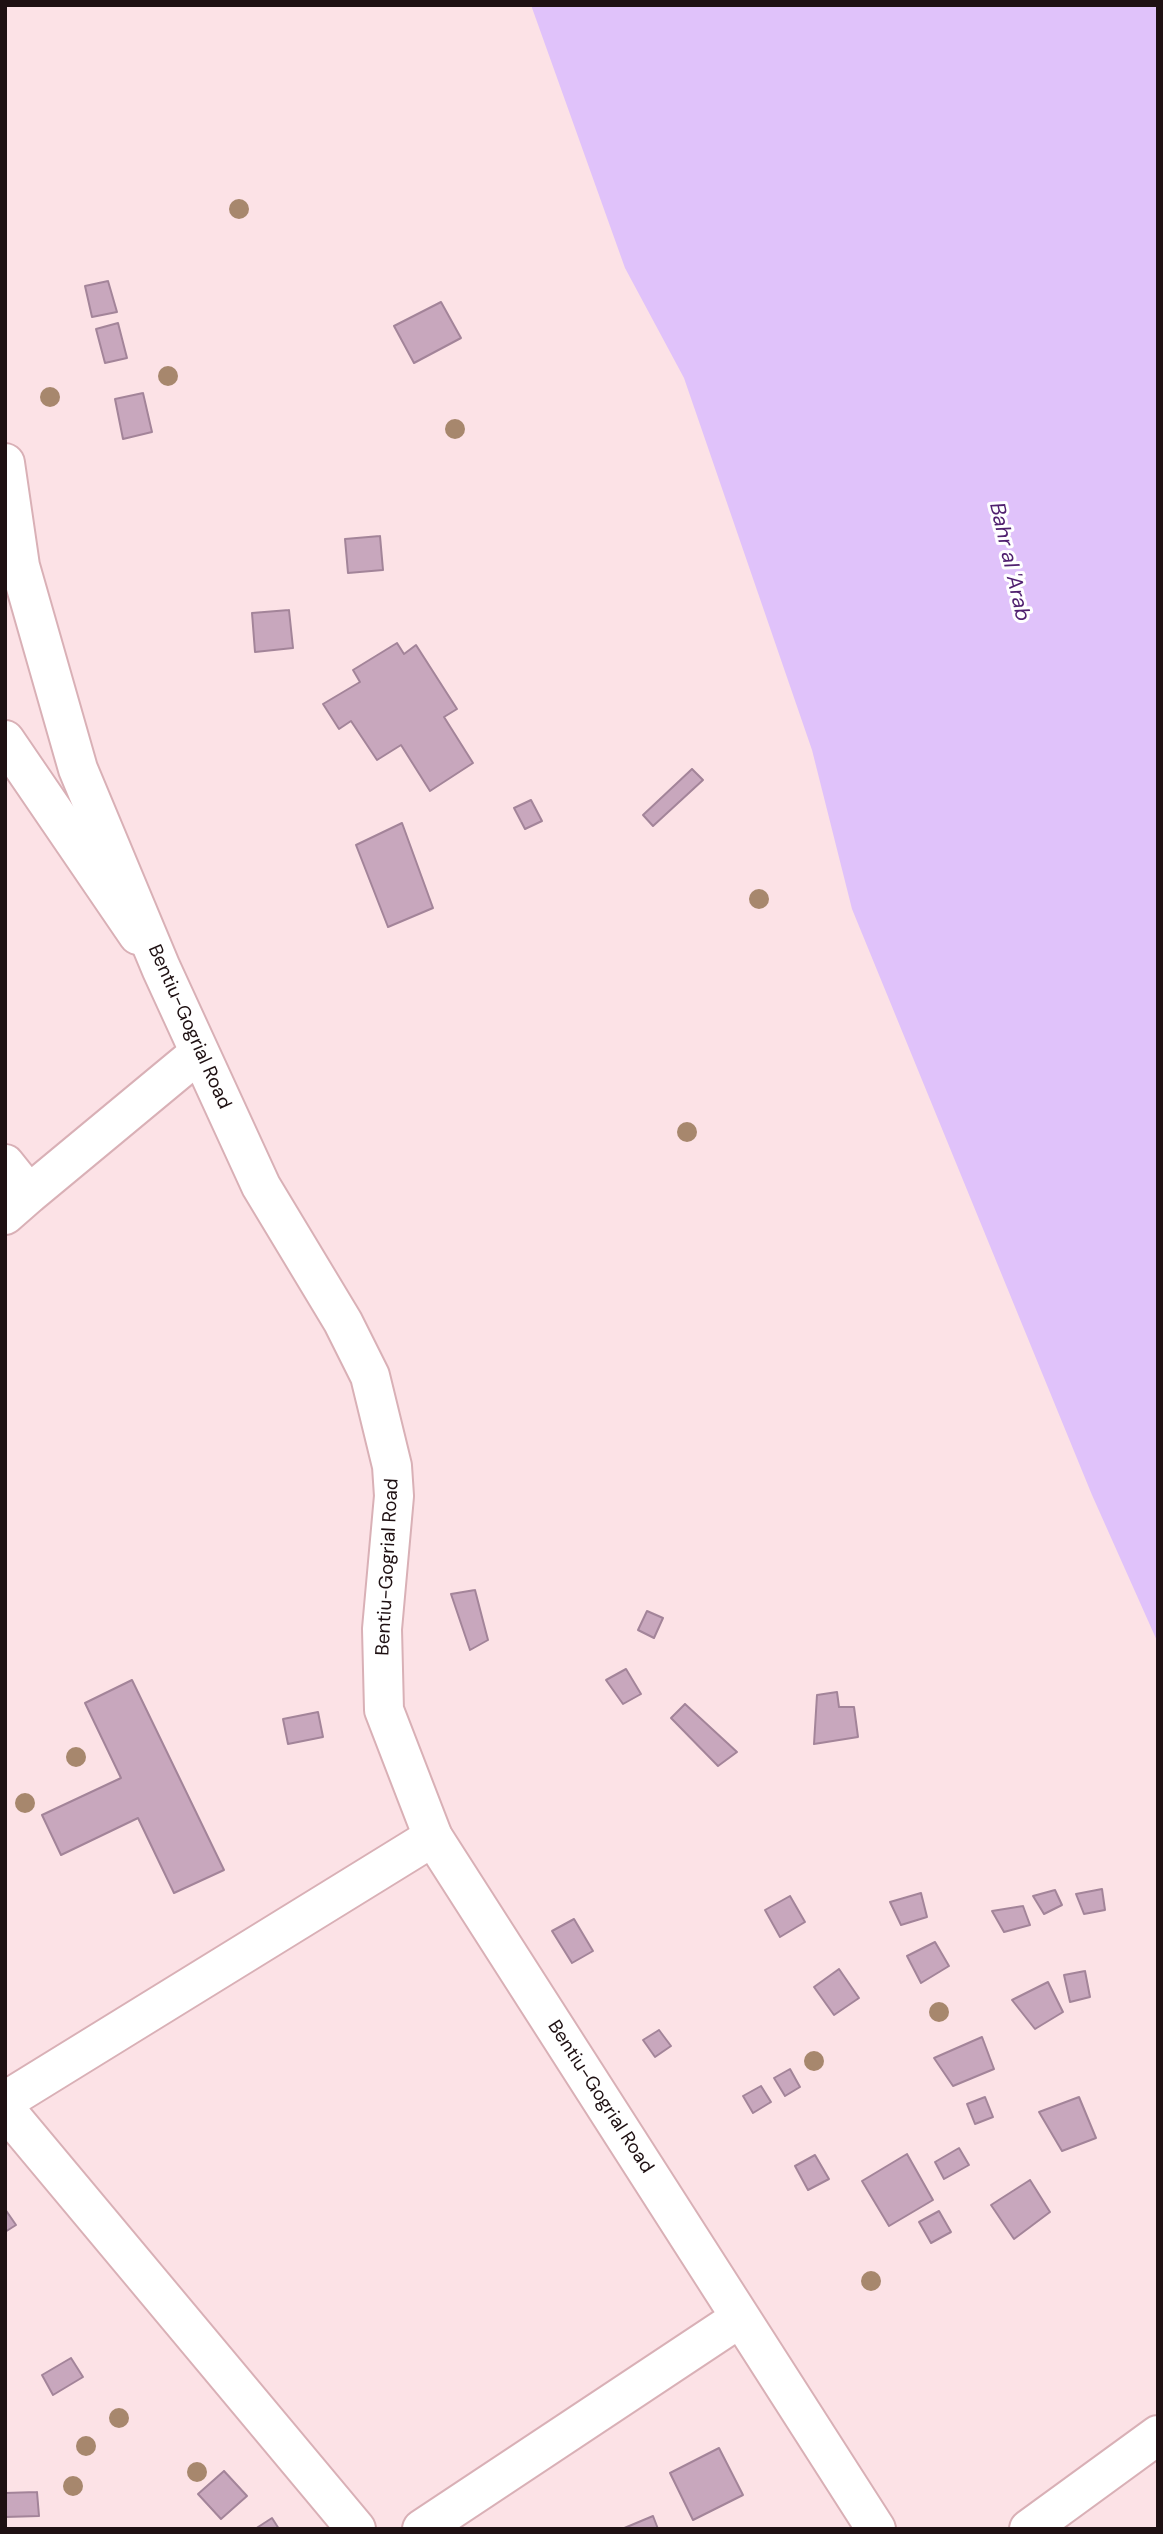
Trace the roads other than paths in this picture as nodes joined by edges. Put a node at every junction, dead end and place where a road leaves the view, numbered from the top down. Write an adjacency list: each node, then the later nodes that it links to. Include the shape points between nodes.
1 (5, 463): 3 (main road, Bentiu-Gogrial Road, via 20,566 78,769)
2 (5, 740): 3 (main road)
3 (161, 968): 4 (main road, Bentiu-Gogrial Road)
4 (199, 1053): 6 (main road); 7 (main road, Bentiu-Gogrial Road, via 261,1186 370,1376 392,1466 394,1496 382,1629 384,1710)
5 (5, 1164): 6 (main road)
6 (17, 1205)
7 (433, 1837): 8 (main road); 10 (main road, Bentiu-Gogrial Road)
8 (5, 2101)
9 (5, 2109): 12 (main road)
10 (740, 2319): 13 (main road); 14 (main road, Bentiu-Gogrial Road)
11 (1158, 2435): 15 (main road)
12 (356, 2529)
13 (422, 2529)
14 (876, 2529)
15 (1029, 2529)

